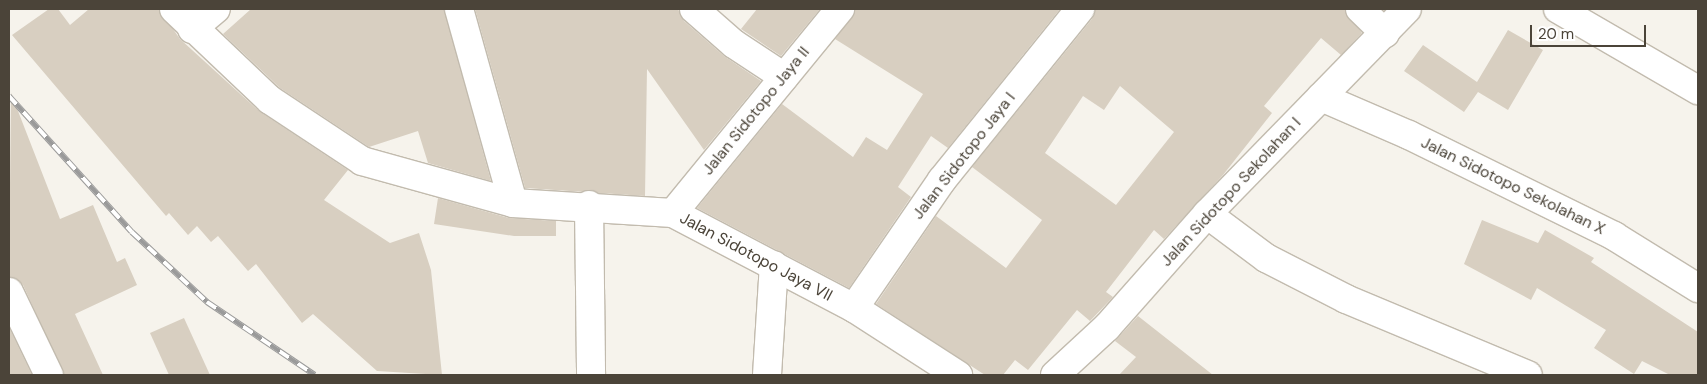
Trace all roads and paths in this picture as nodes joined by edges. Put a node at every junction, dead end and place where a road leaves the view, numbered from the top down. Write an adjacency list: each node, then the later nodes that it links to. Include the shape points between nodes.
1 (174, 9): 10 (street, Jalan Sidotopo Jaya VII)
2 (216, 9): 10 (street)
3 (459, 9): 15 (street)
4 (694, 9): 12 (street, via 734,44)
5 (840, 9): 12 (street, Jalan Sidotopo Jaya II)
6 (1080, 9): 22 (street, Jalan Sidotopo Jaya I, via 942,180)
7 (1360, 9): 11 (street)
8 (1407, 9): 11 (street, Jalan Sidotopo Sekolahan I)
9 (1558, 9): 13 (street)
10 (192, 29): 15 (street, Jalan Sidotopo Jaya VII, via 270,100 362,161)
11 (1384, 33): 14 (street, Jalan Sidotopo Sekolahan I)
12 (784, 77): 17 (street, Jalan Sidotopo Jaya II)
13 (1698, 90)
14 (1321, 97): 18 (street, Jalan Sidotopo Sekolahan I); 20 (street, Jalan Sidotopo Sekolahan X, via 1410,134 1614,236)
15 (513, 203): 16 (street, Jalan Sidotopo Jaya VII)
16 (589, 205): 17 (street, Jalan Sidotopo Jaya VII); 24 (street)
17 (673, 213): 19 (street, Jalan Sidotopo Jaya VII)
18 (1206, 214): 27 (street, Jalan Sidotopo Sekolahan I, via 1107,327); 28 (street, via 1266,258 1346,299)
19 (774, 265): 22 (street, Jalan Sidotopo Jaya VII); 25 (street)
20 (1698, 288)
21 (9, 292): 23 (street)
22 (854, 308): 26 (street, Jalan Sidotopo Jaya VII)
23 (49, 375)
24 (591, 375)
25 (767, 375)
26 (958, 375)
27 (1055, 375)
28 (1528, 375)

